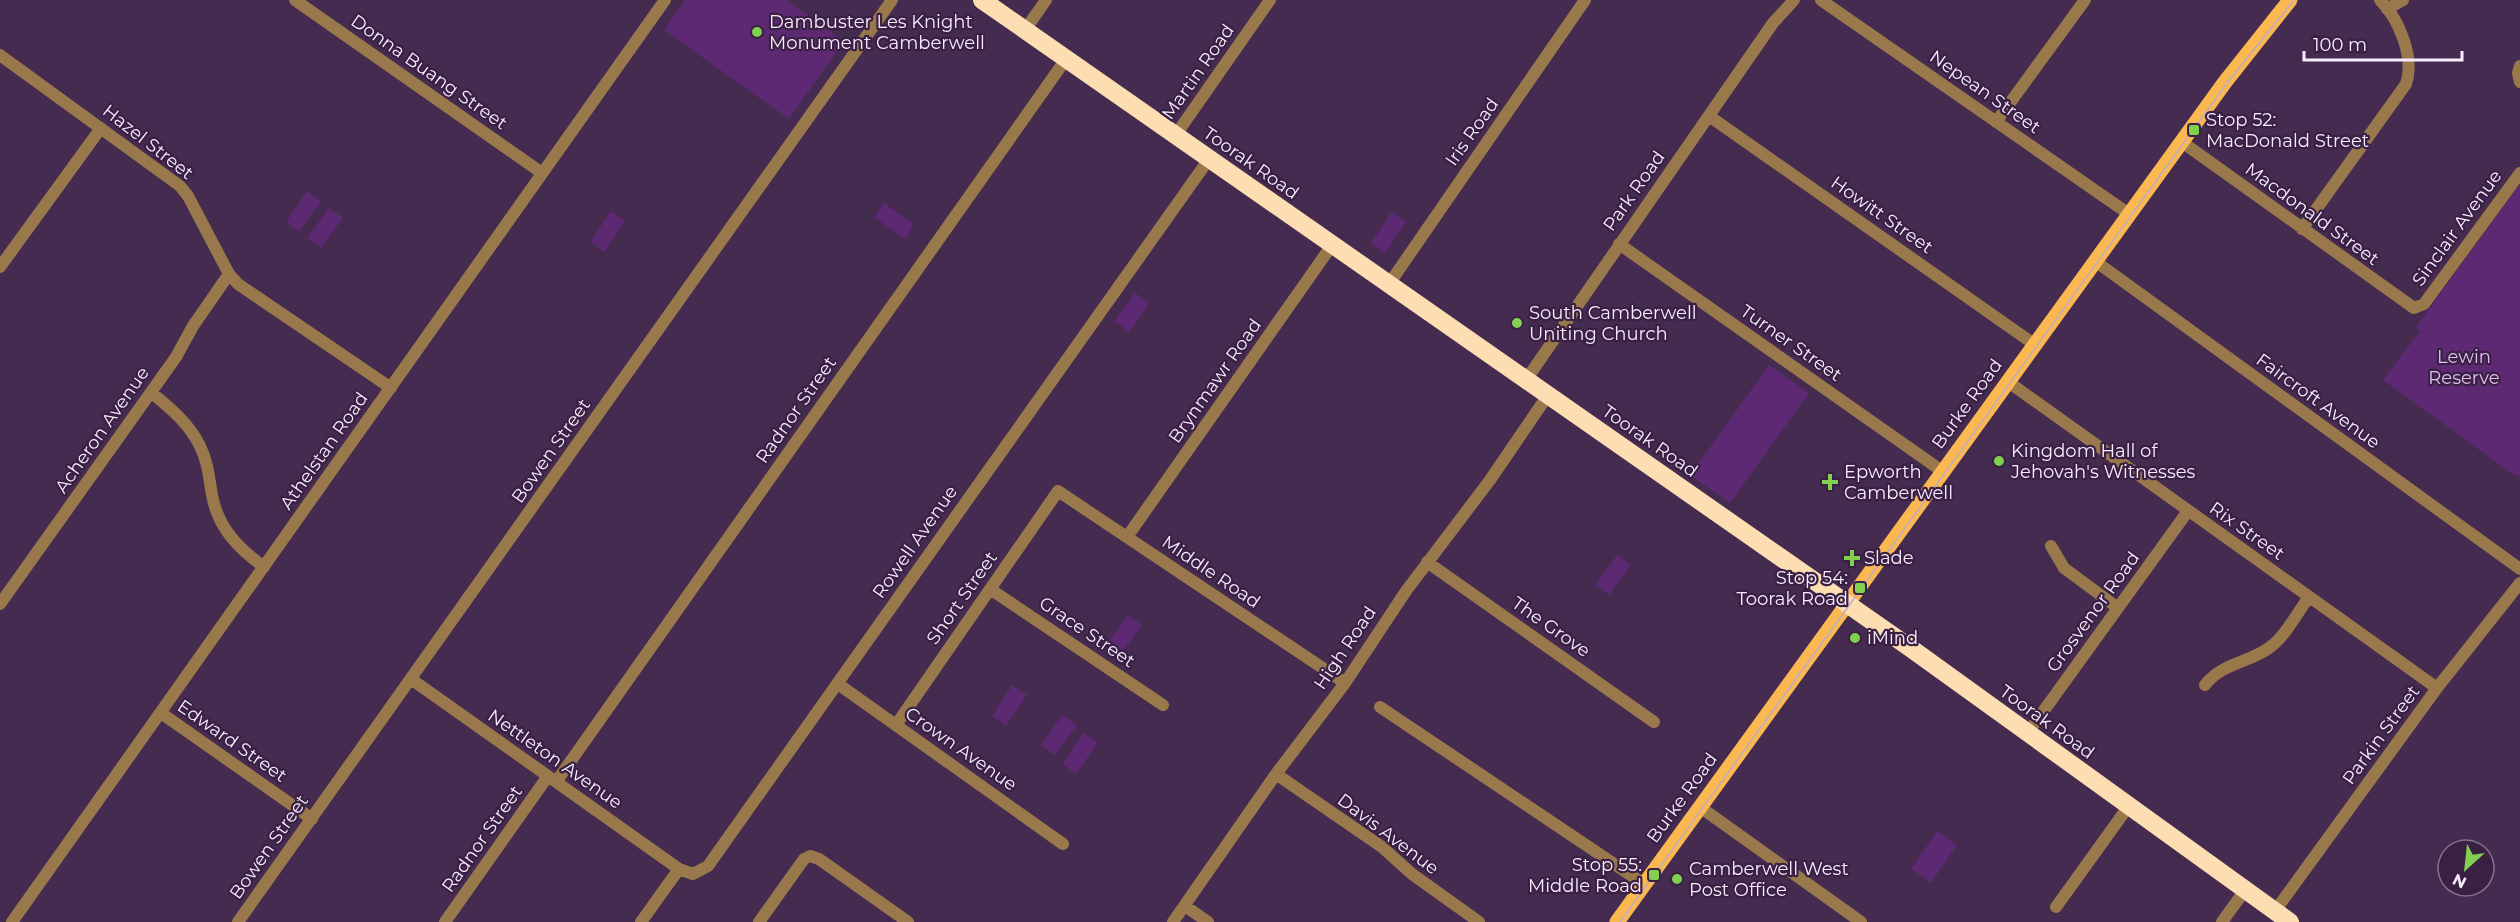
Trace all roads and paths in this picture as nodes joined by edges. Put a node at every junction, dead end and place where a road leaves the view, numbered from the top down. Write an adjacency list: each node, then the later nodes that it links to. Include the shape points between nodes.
1 (295, 0): 27 (street, Donna Buang Street)
2 (892, 0): 58 (street, Bowen Street)
3 (982, 0): 16 (highway, Toorak Road)
4 (1046, 0): 16 (street)
5 (1270, 0): 24 (street, Martin Road)
6 (1585, 0): 36 (street, Iris Road)
7 (1784, 0): 15 (street, Park Road)
8 (1794, 0): 15 (street, Park Road)
9 (1821, 0): 22 (street, Nepean Street)
10 (2085, 0): 22 (street)
11 (2290, 0): 25 (main road, Burke Road)
12 (2403, 0): 14 (street)
13 (658, 2): 27 (street, Athelstan Road)
14 (2384, 4): 30 (street, via 2409,54 2406,84)
15 (1773, 23): 21 (street, Park Road)
16 (1025, 30): 18 (highway, Toorak Road)
17 (0, 55): 23 (street, Hazel Street)
18 (1066, 59): 24 (highway, Toorak Road); 70 (street, Radnor Street)
19 (2520, 66): 20 (street)
20 (2520, 82)
21 (1709, 116): 31 (street, Park Road); 38 (street, Howitt Street)
22 (1996, 122): 29 (street, Nepean Street)
23 (101, 128): 34 (street); 35 (street, Hazel Street, via 183,189)
24 (1175, 136): 26 (highway, Toorak Road)
25 (2182, 142): 29 (main road, Burke Road); 30 (street, Macdonald Street)
26 (1209, 159): 32 (highway, Toorak Road); 60 (street, Rowell Avenue)
27 (543, 173): 41 (street, Athelstan Road)
28 (2520, 173): 37 (street, Sinclair Avenue)
29 (2129, 214): 33 (main road, Burke Road)
30 (2302, 229): 37 (street, Macdonald Street, via 2405,304 2414,308)
31 (1620, 244): 39 (street, Park Road); 44 (street, Turner Street)
32 (1332, 245): 36 (highway, Toorak Road); 47 (street, Brynmawr Road)
33 (2095, 261): 38 (main road, Burke Road); 51 (street, Faircroft Avenue)
34 (0, 267)
35 (229, 274): 41 (street, Hazel Street); 42 (street, Acheron Avenue)
36 (1389, 284): 39 (highway, Toorak Road)
37 (2424, 304)
38 (2034, 344): 40 (main road, Burke Road)
39 (1526, 380): 43 (highway, Toorak Road)
40 (2007, 381): 44 (main road, Burke Road); 46 (street, Rix Street)
41 (391, 388): 50 (street, Athelstan Road)
42 (151, 392): 50 (street, via 180,417 200,445 214,505 227,534); 56 (street, Acheron Avenue)
43 (1548, 395): 49 (street, High Road); 55 (highway, Toorak Road)
44 (1942, 471): 55 (main road, Burke Road)
45 (1058, 490): 47 (street, Middle Road); 53 (street, Short Street)
46 (2188, 511): 54 (street, Rix Street); 57 (street, Grosvenor Road)
47 (1127, 537): 59 (street, Middle Road)
48 (2051, 546): 57 (street, via 2064,568)
49 (1427, 562): 59 (street, High Road); 66 (street, The Grove)
50 (264, 567): 65 (street, Athelstan Road)
51 (2520, 569)
52 (2520, 583): 62 (street, Parkin Street)
53 (990, 590): 63 (street, Grace Street); 67 (street, Short Street)
54 (2309, 597): 61 (street, via 2272,646 2235,662); 62 (street, Rix Street)
55 (1846, 603): 68 (highway, Toorak Road); 71 (main road, Burke Road)
56 (0, 604)
57 (2118, 608): 68 (street, Grosvenor Road)
58 (411, 680): 70 (street, Nettleton Avenue); 73 (street, Bowen Street)
59 (1345, 683): 69 (street, High Road)
60 (838, 684): 67 (street, Crown Avenue); 75 (street, Rowell Avenue, via 708,866 693,874)
61 (2205, 684)
62 (2437, 688): 80 (street, Parkin Street)
63 (1163, 705)
64 (1380, 706): 76 (street)
65 (161, 713): 73 (street, Edward Street); 81 (street, Athelstan Road)
66 (1654, 722)
67 (896, 725): 74 (street, Crown Avenue)
68 (2027, 734): 72 (highway, Toorak Road)
69 (1276, 774): 78 (street, High Road); 89 (street, Davis Avenue)
70 (552, 779): 75 (street, Nettleton Avenue); 83 (street, Radnor Street)
71 (1700, 807): 76 (main road, Burke Road); 91 (street)
72 (2128, 807): 77 (highway, Toorak Road); 79 (street)
73 (312, 819): 82 (street, Bowen Street)
74 (1064, 844)
75 (679, 869): 84 (street)
76 (1644, 884): 90 (main road, Burke Road)
77 (2245, 890): 80 (highway, Toorak Road); 92 (street)
78 (1185, 906): 87 (street, High Road); 88 (street)
79 (2056, 907)
80 (2275, 911): 93 (highway, Toorak Road)
81 (12, 922)
82 (238, 922)
83 (445, 922)
84 (641, 922)
85 (759, 922): 86 (street, via 810,856)
86 (908, 922)
87 (1173, 922)
88 (1208, 922)
89 (1479, 922)
90 (1617, 922)
91 (1861, 922)
92 (2222, 922)
93 (2290, 922)

